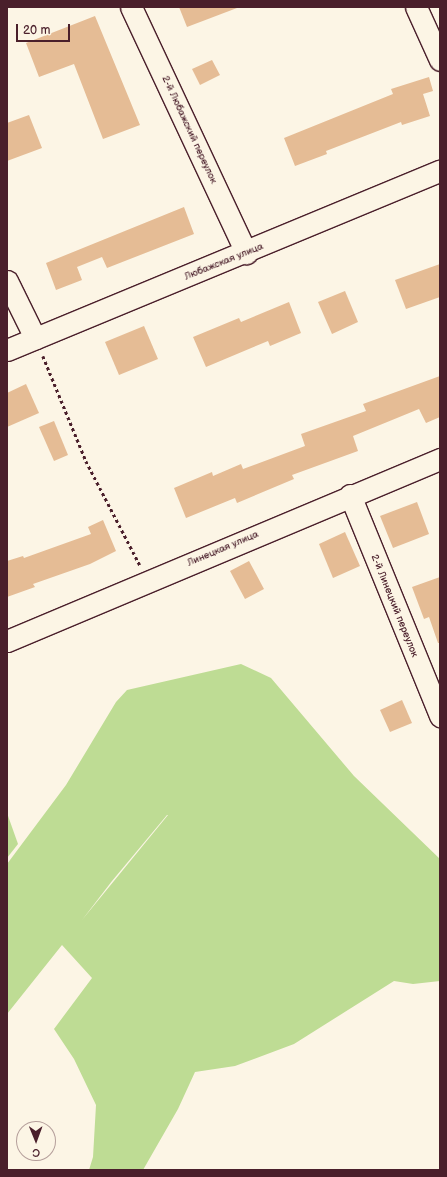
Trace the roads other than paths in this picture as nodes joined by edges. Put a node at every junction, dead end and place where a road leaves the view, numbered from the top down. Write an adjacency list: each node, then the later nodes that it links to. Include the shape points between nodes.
1 (131, 7): 5 (street, 2-й Любажский переулок)
2 (416, 7): 3 (street)
3 (440, 60)
4 (440, 171): 5 (street, Любажская улица)
5 (246, 253): 7 (street, Любажская улица)
6 (7, 281): 7 (street)
7 (35, 338): 8 (street, Любажская улица)
8 (7, 350)
9 (440, 459): 10 (street, Линецкая улица)
10 (350, 495): 11 (street, Линецкая улица); 12 (street, 2-й Линецкий переулок)
11 (7, 641)
12 (440, 716)

